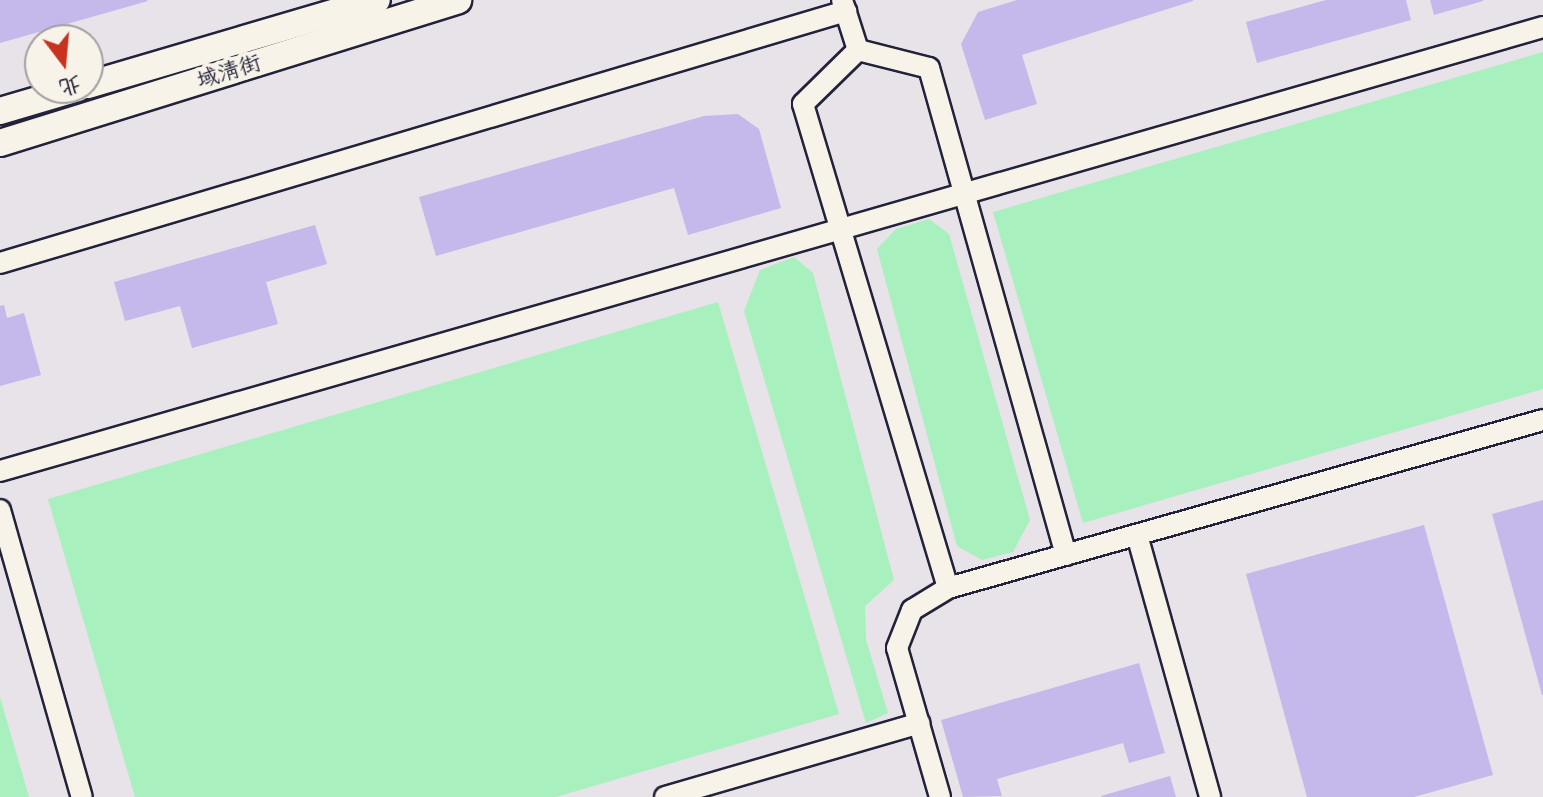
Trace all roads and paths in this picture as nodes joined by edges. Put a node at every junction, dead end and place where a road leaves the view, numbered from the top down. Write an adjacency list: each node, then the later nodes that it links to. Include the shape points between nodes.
1 (377, 0): 6 (street, 域清街)
2 (458, 0): 9 (street, 域清街)
3 (844, 6): 5 (street); 12 (street)
4 (1543, 27): 10 (street)
5 (858, 50): 10 (street, via 929,68); 11 (street, via 803,104)
6 (104, 80)
7 (24, 104): 8 (street)
8 (0, 111)
9 (0, 143)
10 (965, 194): 11 (street); 17 (street)
11 (841, 229): 14 (street); 18 (street)
12 (0, 263)
13 (1543, 420): 16 (street)
14 (0, 471)
15 (0, 510): 20 (street)
16 (1137, 535): 17 (street); 23 (street)
17 (1066, 555): 18 (street)
18 (948, 588): 19 (street, via 912,610 897,648)
19 (919, 723): 21 (street); 22 (street)
20 (82, 797)
21 (665, 797)
22 (940, 797)
23 (1210, 797)

